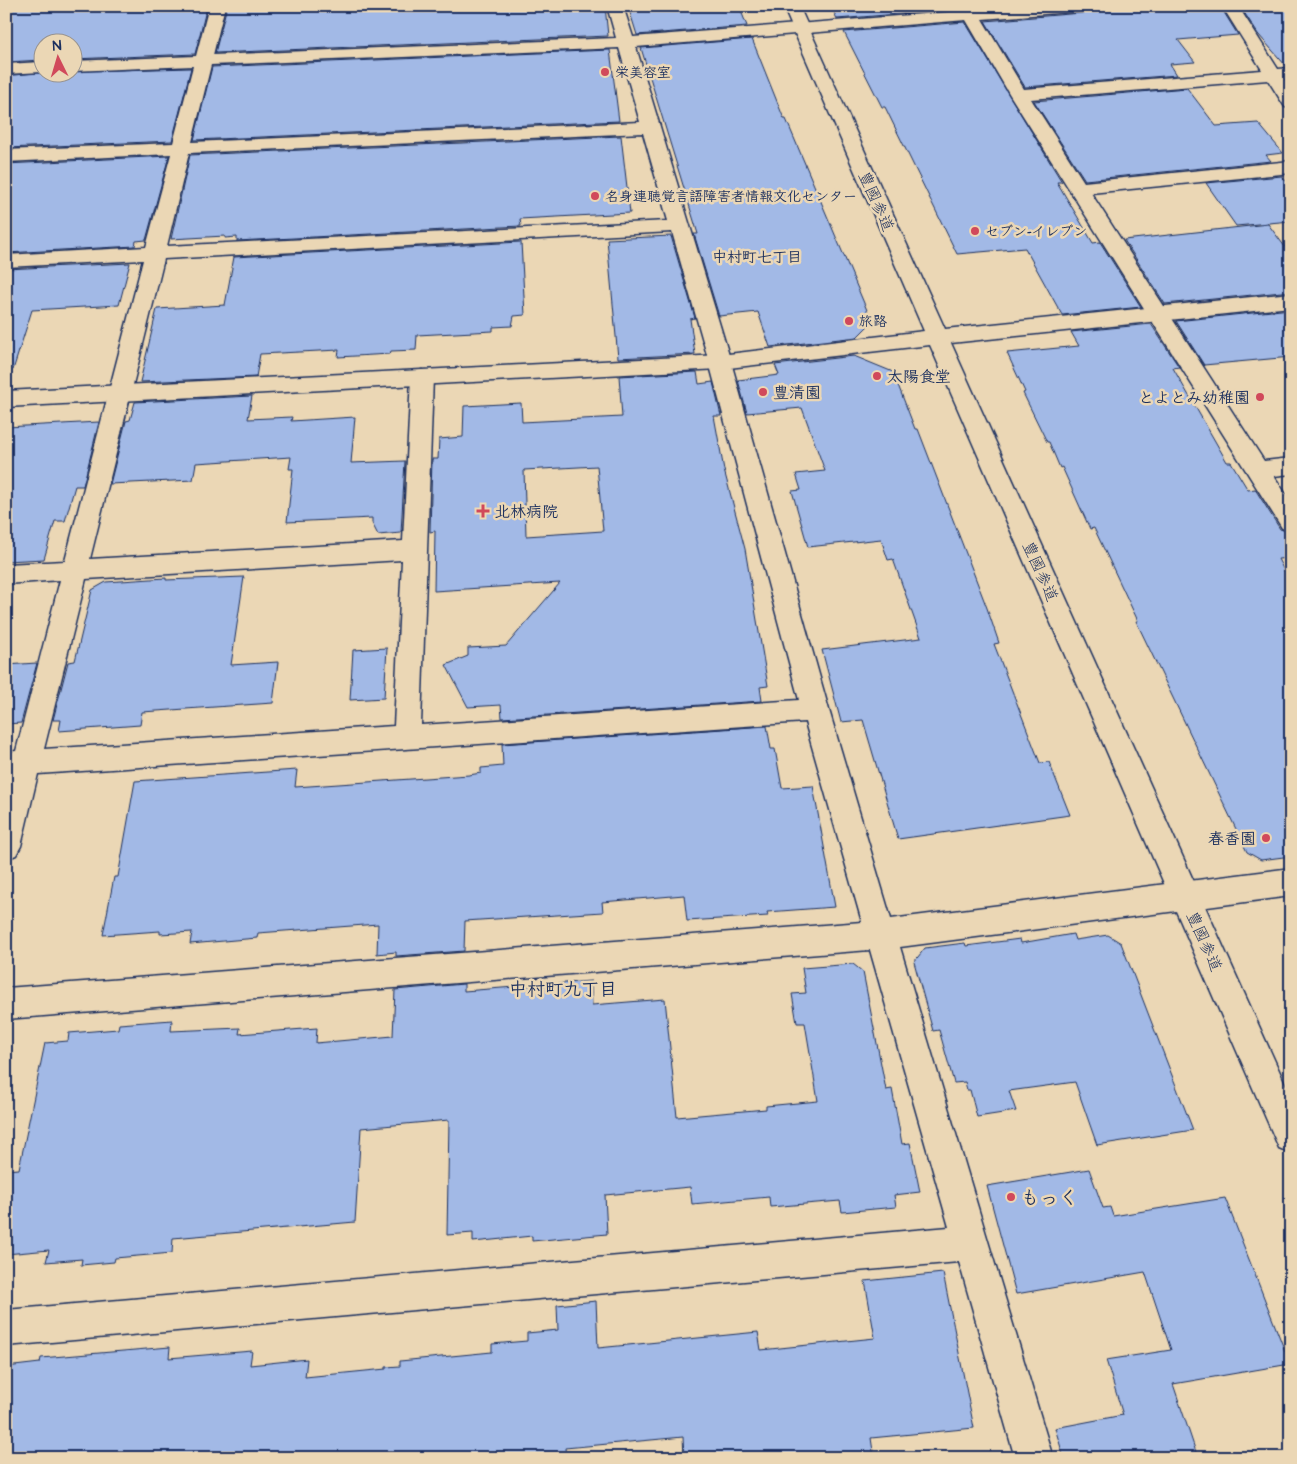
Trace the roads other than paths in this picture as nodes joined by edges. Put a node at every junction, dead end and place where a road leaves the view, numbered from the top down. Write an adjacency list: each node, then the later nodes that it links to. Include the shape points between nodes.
1 (217, 6): 8 (street)
2 (614, 6): 7 (street)
3 (1082, 6): 5 (street)
4 (1230, 6): 13 (street)
5 (968, 11): 6 (street); 14 (street)
6 (796, 17): 7 (street); 26 (street, 豊國参道)
7 (625, 43): 8 (street); 16 (street)
8 (203, 61): 9 (street); 17 (street)
9 (82, 66)
10 (32, 68): 11 (street)
11 (6, 69)
12 (1291, 73): 13 (street)
13 (1271, 74): 14 (street); 15 (street)
14 (1019, 95): 20 (street)
15 (1291, 103)
16 (650, 127): 17 (street); 21 (street)
17 (181, 148): 18 (street); 22 (street)
18 (6, 156)
19 (1291, 167): 20 (street)
20 (1078, 188): 25 (street)
21 (679, 226): 22 (street); 27 (street)
22 (154, 253): 23 (street); 29 (street)
23 (6, 260)
24 (1291, 300): 25 (street)
25 (1159, 314): 26 (street); 32 (street)
26 (937, 337): 27 (street); 42 (street, 豊國参道)
27 (720, 362): 28 (street); 37 (street)
28 (422, 378): 29 (street); 34 (street)
29 (120, 393): 30 (street); 35 (street)
30 (6, 399)
31 (1291, 466): 32 (street)
32 (1258, 470): 33 (street)
33 (1291, 522)
34 (415, 550): 35 (street); 38 (street)
35 (76, 570): 36 (street); 39 (street)
36 (6, 574)
37 (815, 710): 38 (street); 43 (street)
38 (407, 737): 39 (street)
39 (17, 763): 40 (street)
40 (6, 846)
41 (1291, 882): 42 (street)
42 (1185, 897): 43 (street); 45 (street, 豊國参道)
43 (882, 935): 44 (street); 46 (street)
44 (6, 1004)
45 (1291, 1136)
46 (971, 1243): 47 (street); 48 (street)
47 (6, 1328)
48 (1034, 1458)

